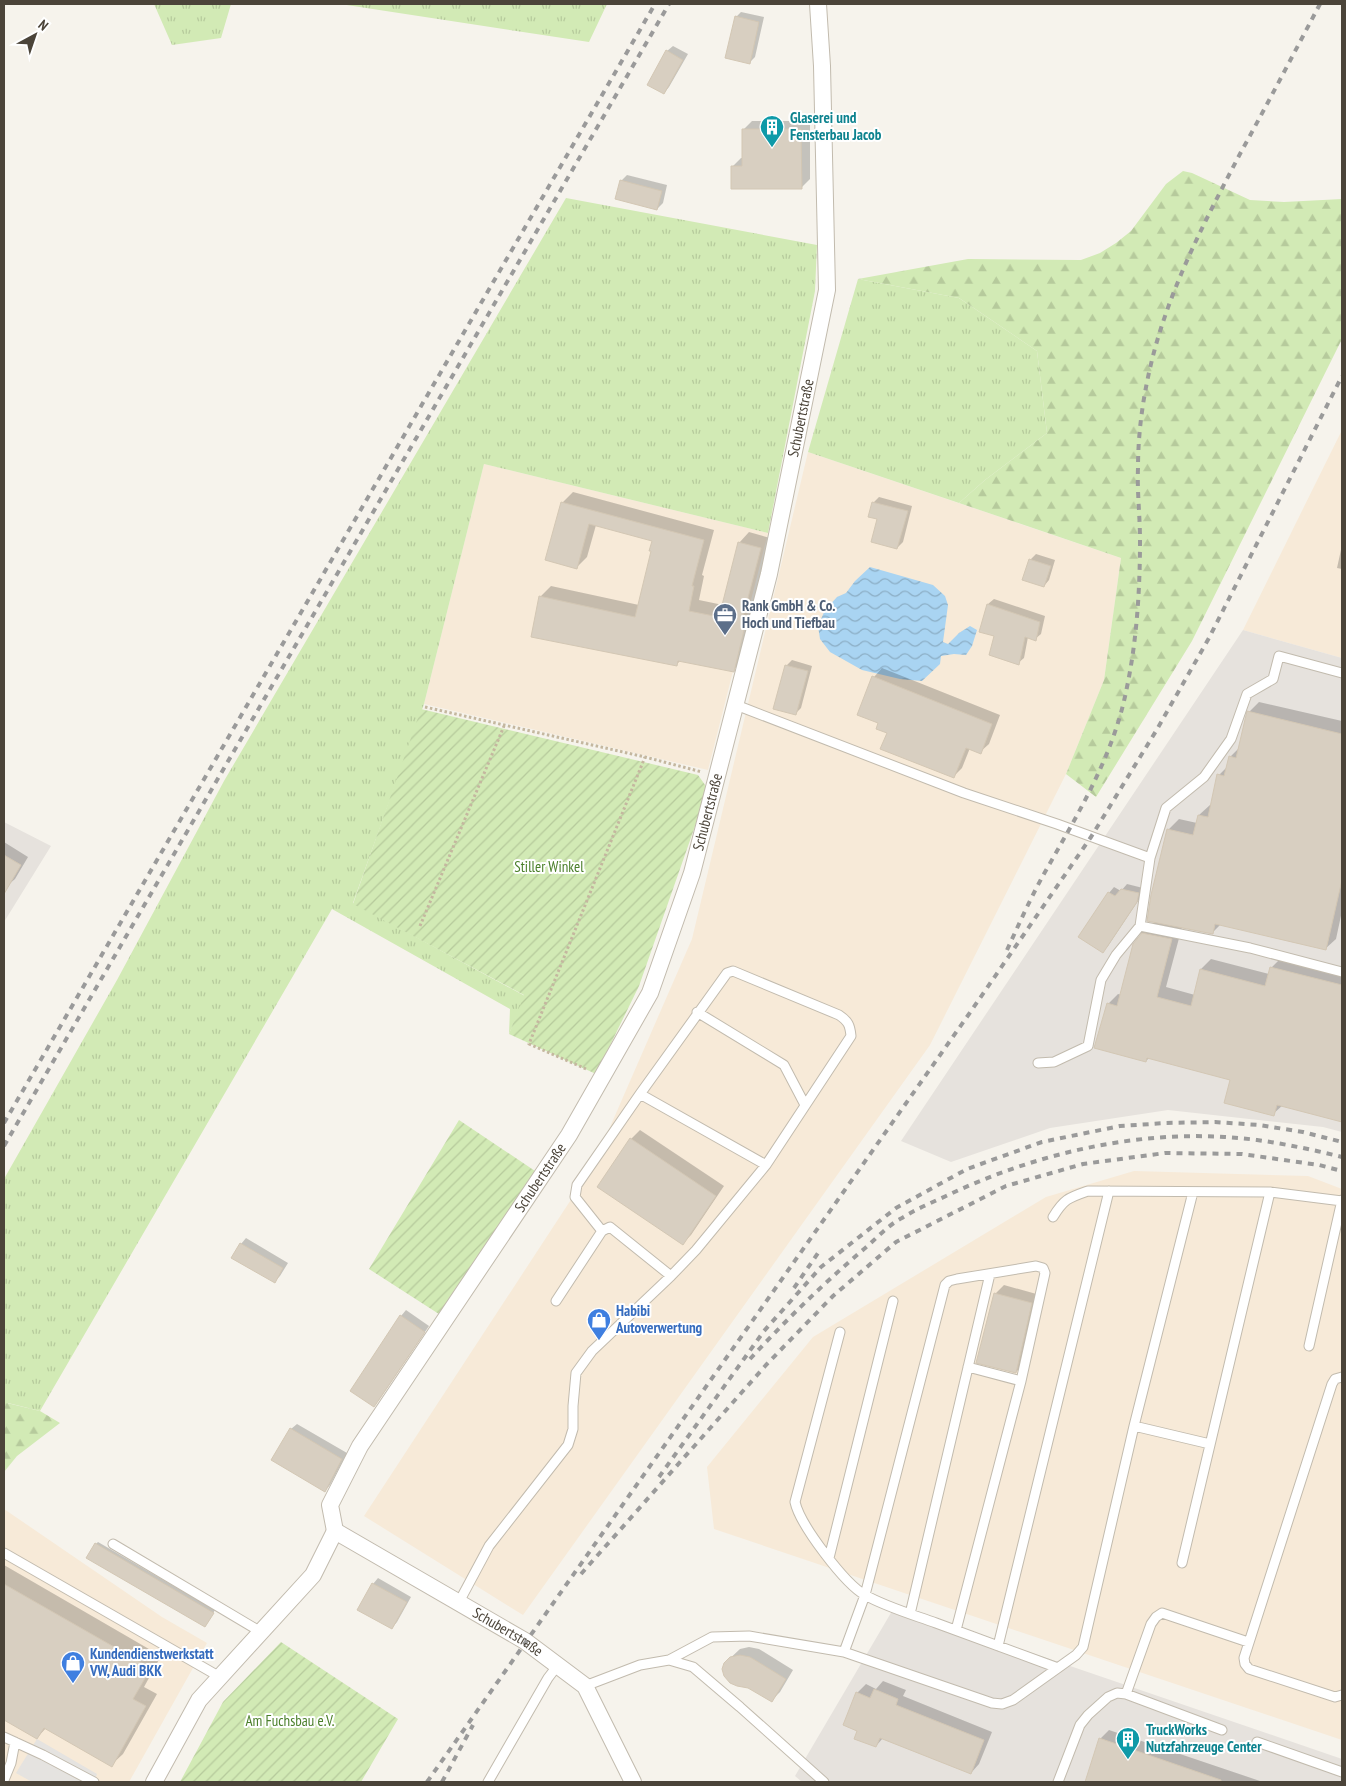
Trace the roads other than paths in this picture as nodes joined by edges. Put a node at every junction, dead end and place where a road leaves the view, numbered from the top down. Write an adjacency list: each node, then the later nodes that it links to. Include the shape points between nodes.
1 (818, 4): 3 (street, Schubertstraße, via 827,290 770,574)
2 (1342, 673): 4 (lane, via 1280,656 1273,679 1247,694 1231,739 1204,777 1166,808)
3 (736, 705): 4 (lane, via 964,793); 29 (street, Schubertstraße, via 692,873 650,994 569,1134 360,1446 330,1505)
4 (1150, 858): 5 (lane)
5 (1140, 926): 6 (lane, via 1250,948); 8 (lane, via 1116,954 1101,980 1088,1046 1054,1062)
6 (1342, 972)
7 (698, 1012): 9 (lane); 10 (lane, via 784,1065); 10 (lane, via 727,972 733,971 847,1020 850,1036)
8 (1038, 1064)
9 (640, 1094): 11 (lane); 17 (lane, via 575,1190 575,1197)
10 (805, 1105): 11 (lane)
11 (766, 1165): 19 (lane)
12 (1109, 1191): 13 (lane); 16 (lane, via 1088,1191 1072,1196); 40 (lane)
13 (1193, 1192): 14 (lane); 27 (lane)
14 (1270, 1192): 15 (lane); 28 (lane)
15 (1342, 1201): 23 (lane)
16 (1053, 1216)
17 (602, 1231): 19 (lane, via 610,1227); 20 (lane)
18 (990, 1274): 24 (lane); 26 (lane, via 1036,1266 1043,1268 1045,1273); 34 (lane, via 957,1279 945,1285)
19 (671, 1276): 35 (lane, via 592,1351 576,1373 568,1445 489,1546)
20 (556, 1301)
21 (893, 1301): 32 (lane)
22 (840, 1332): 32 (lane, via 795,1502 804,1524)
23 (1309, 1346)
24 (968, 1367): 26 (lane); 36 (lane)
25 (1342, 1377): 39 (lane, via 1332,1384)
26 (1021, 1381): 37 (lane)
27 (1134, 1426): 28 (lane); 44 (lane, via 1083,1647)
28 (1210, 1444): 33 (lane)
29 (335, 1531): 35 (street, Schubertstraße); 38 (street, via 313,1575)
30 (113, 1544): 38 (lane)
31 (4, 1553): 45 (lane)
32 (829, 1558): 34 (lane)
33 (1182, 1563)
34 (865, 1595): 36 (lane); 41 (lane)
35 (459, 1602): 43 (street, Schubertstraße, via 525,1641)
36 (910, 1614): 37 (lane)
37 (956, 1630): 40 (lane)
38 (261, 1632): 45 (street)
39 (1248, 1642): 47 (lane, via 1162,1613 1151,1624); 48 (lane, via 1244,1658 1249,1669 1335,1697)
40 (998, 1646): 44 (lane)
41 (844, 1652): 42 (lane, via 749,1636 712,1637); 44 (lane, via 1002,1704 1013,1700)
42 (669, 1660): 46 (lane, via 640,1665); 59 (lane, via 692,1667)
43 (558, 1665): 46 (street, Schubertstraße); 57 (lane)
44 (1058, 1668)
45 (220, 1677): 56 (street, via 199,1700)
46 (585, 1686): 58 (street, Schubertstraße)
47 (1126, 1694): 49 (lane); 60 (lane, via 1108,1697 1080,1725)
48 (1342, 1695)
49 (1222, 1730)
50 (4, 1737): 51 (lane)
51 (15, 1742): 54 (lane); 55 (lane)
52 (1257, 1742): 53 (lane)
53 (1342, 1772)
54 (4, 1780)
55 (94, 1782)
56 (154, 1782)
57 (488, 1782)
58 (633, 1782)
59 (824, 1782)
60 (1058, 1782)

